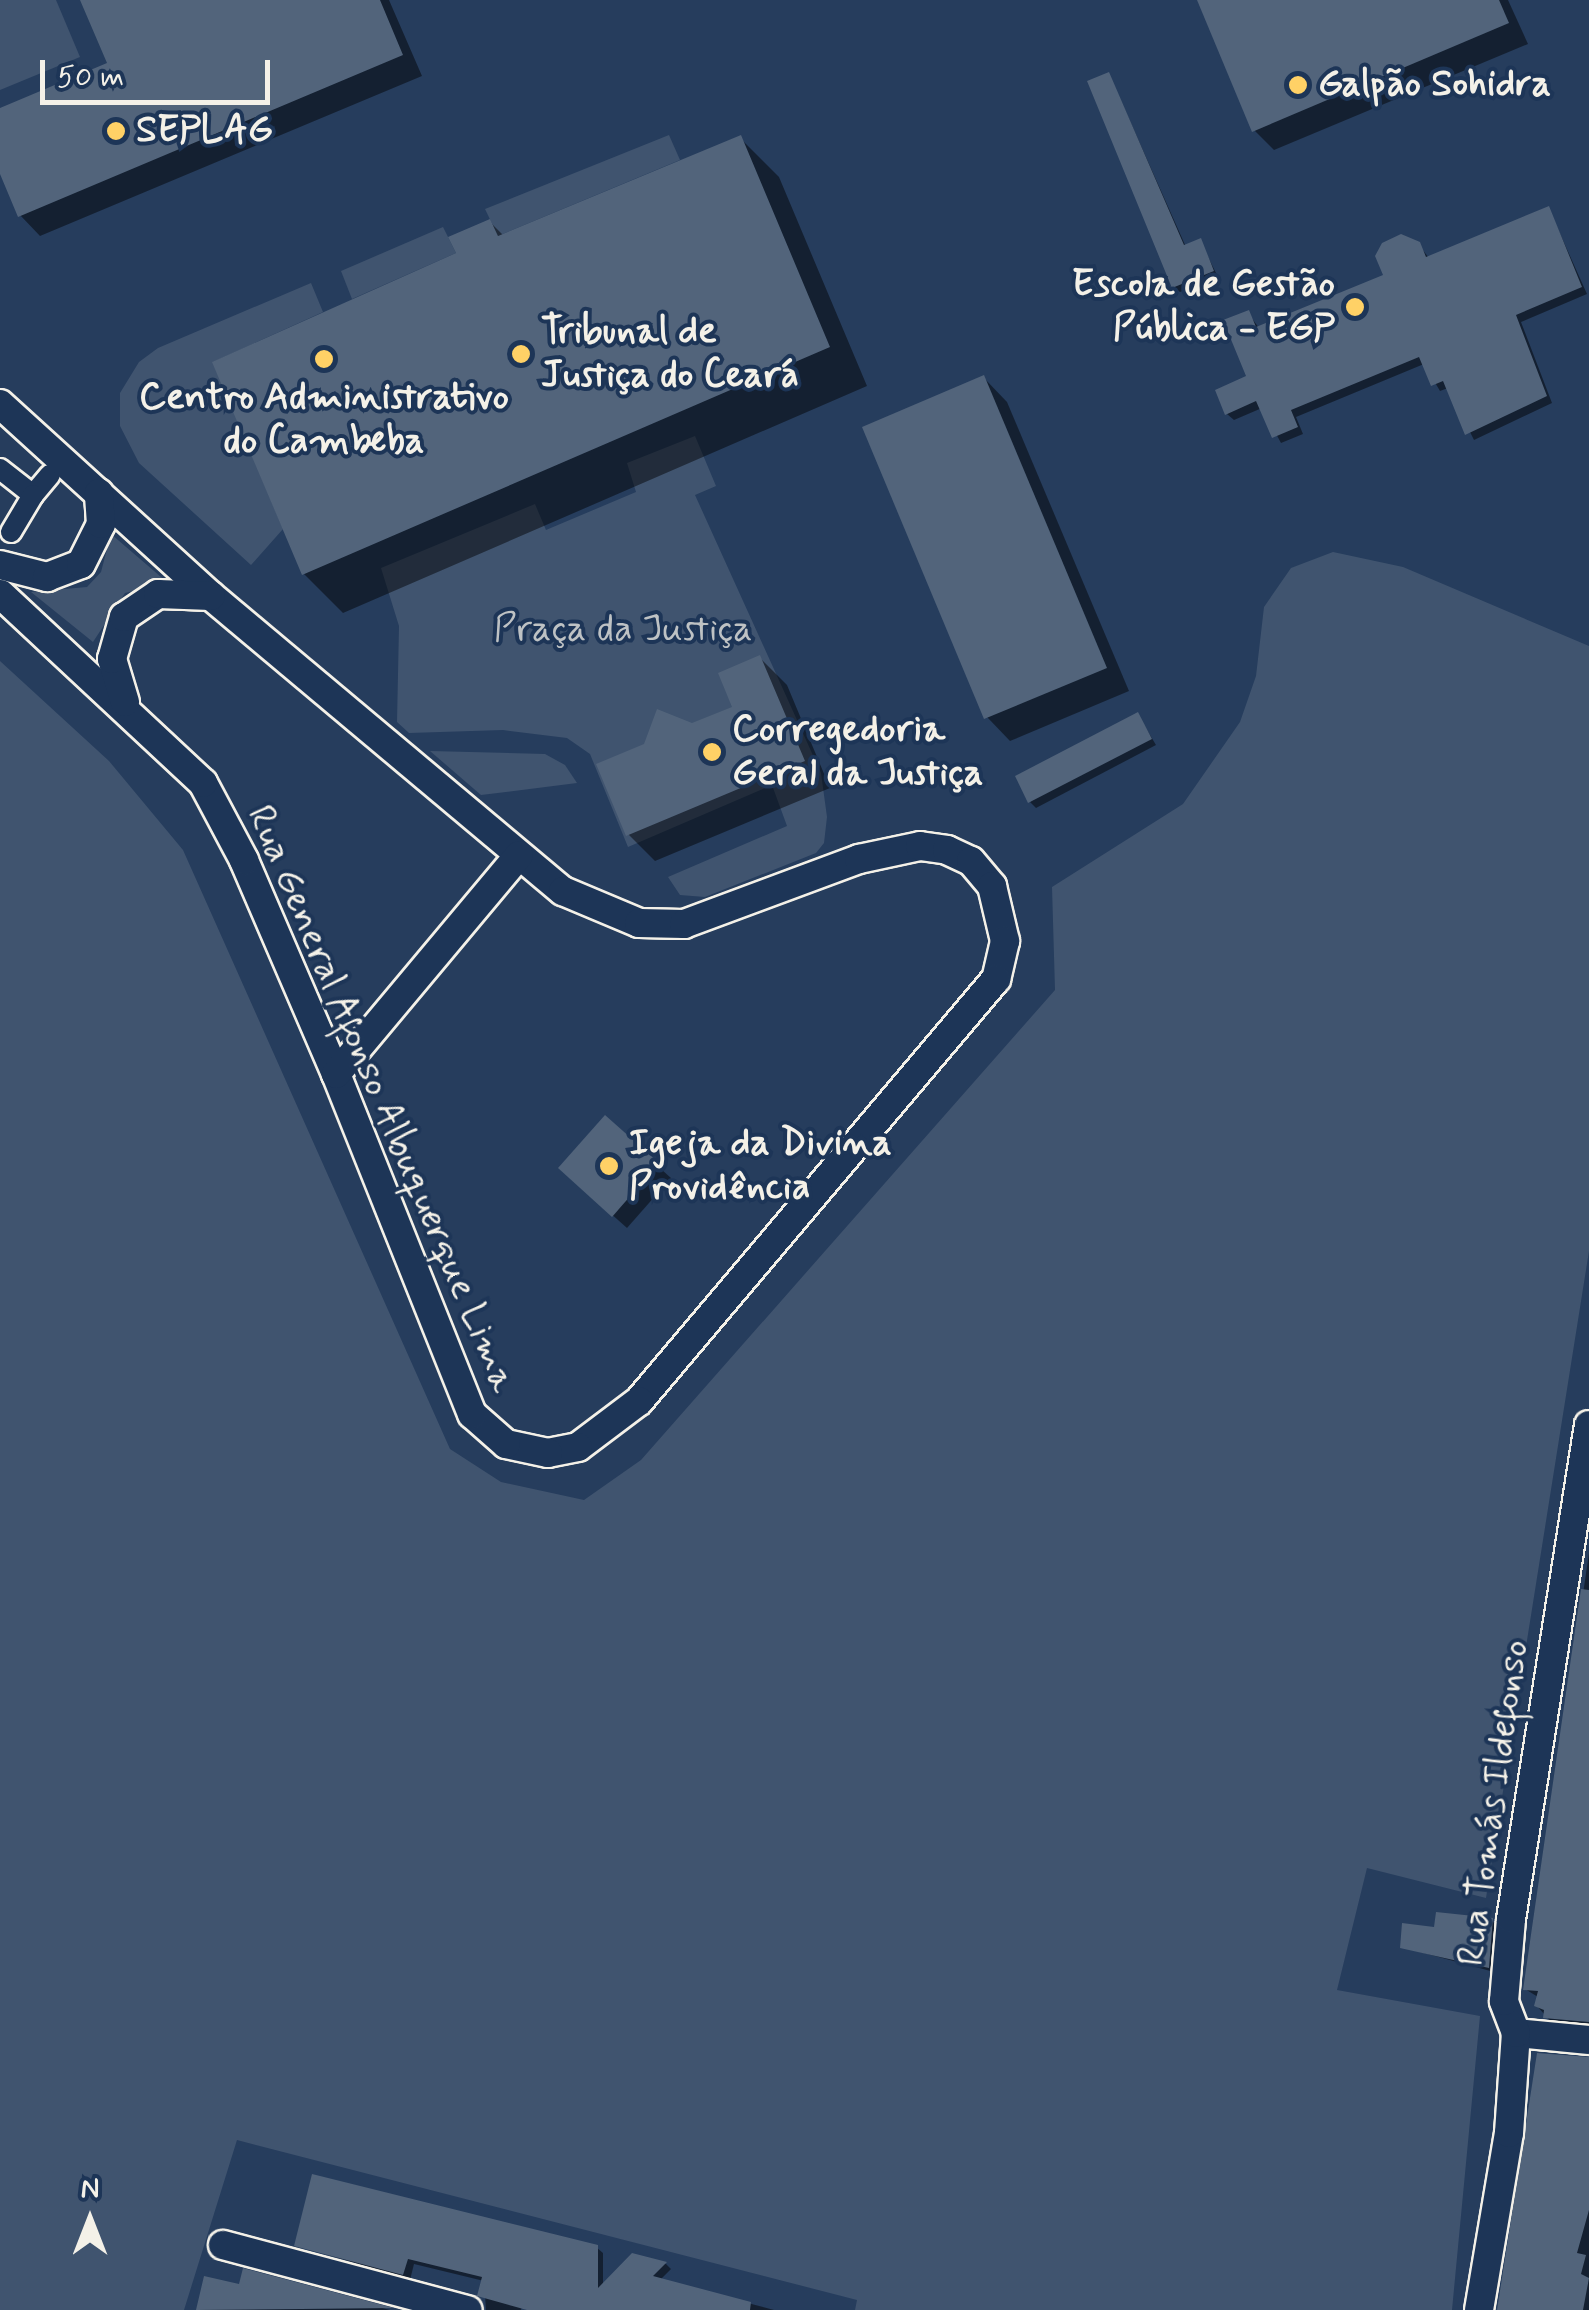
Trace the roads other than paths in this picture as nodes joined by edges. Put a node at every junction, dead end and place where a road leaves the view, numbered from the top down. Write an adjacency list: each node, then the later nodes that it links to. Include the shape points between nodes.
1 (0, 404): 4 (street, Rua General Afonso Albuquerque Lima)
2 (0, 469): 5 (street)
3 (50, 475): 5 (street)
4 (99, 493): 7 (street, via 101,524 81,564 48,576); 9 (street, Rua General Afonso Albuquerque Lima)
5 (33, 495): 6 (street)
6 (11, 532)
7 (0, 565)
8 (0, 594): 10 (street, Rua General Afonso Albuquerque Lima)
9 (211, 596): 10 (street, via 158,594 124,617 112,659); 11 (street, Rua General Afonso Albuquerque Lima)
10 (126, 705): 12 (street, Rua General Afonso Albuquerque Lima, via 203,783 244,860)
11 (518, 855): 12 (street); 12 (street, Rua General Afonso Albuquerque Lima, via 597,909 639,923 684,924 859,859 920,846 947,850 971,861 992,886 1006,941 984,1000 639,1401 602,1435 548,1454 506,1444 472,1414)
12 (336, 1074)
13 (1589, 1426): 14 (street, Rua Tomás Ildefonso, via 1510,1919 1504,2001)
14 (1516, 2033): 15 (street); 18 (street, Rua Tomás Ildefonso, via 1508,2133)
15 (1589, 2040)
16 (222, 2244): 17 (street)
17 (468, 2310)
18 (1479, 2310)

